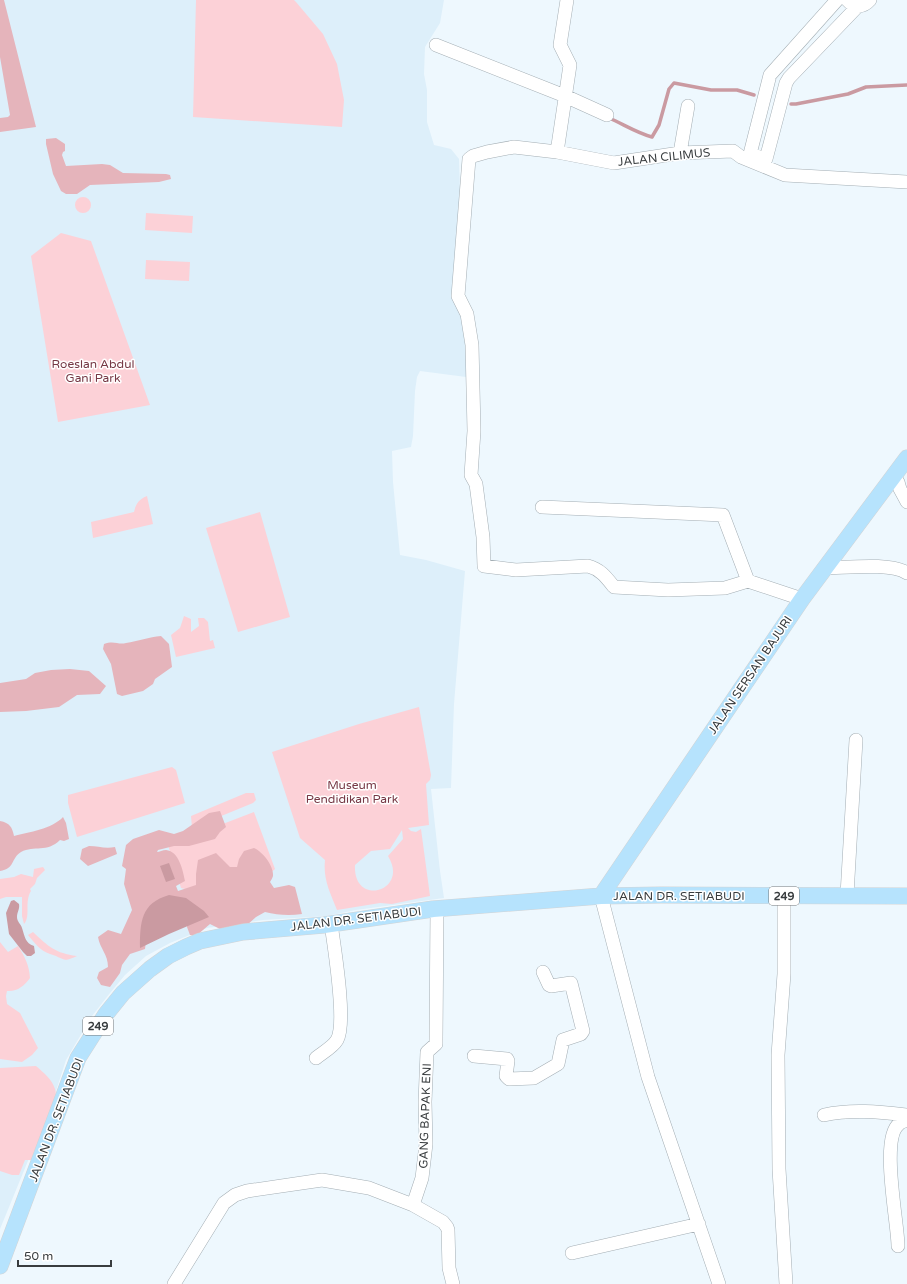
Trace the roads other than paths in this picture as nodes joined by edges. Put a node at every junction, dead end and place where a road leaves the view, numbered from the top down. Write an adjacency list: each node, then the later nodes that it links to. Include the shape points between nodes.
1 (567, 0): 6 (street, via 560,43 570,65)
2 (837, 0): 4 (street, via 770,75 750,154 766,159 786,83)
3 (870, 0): 4 (street, via 867,4)
4 (853, 3)
5 (436, 45): 6 (street)
6 (565, 96): 8 (street); 11 (street)
7 (688, 106): 12 (street)
8 (607, 115)
9 (474, 147): 10 (street)
10 (514, 147): 11 (street, JALAN CILIMUS); 20 (street, JALAN CILIMUS, via 472,156 468,161 458,296 467,314 472,345 474,431 471,475 476,484 484,566 516,570 588,566 603,573 614,587 668,590 725,588)
11 (557, 152): 12 (street, JALAN CILIMUS, via 614,163)
12 (680, 153): 13 (street, JALAN CILIMUS, via 733,150 741,157 785,175)
13 (907, 182)
14 (907, 458): 15 (main road, JALAN SERSAN BAJURI)
15 (891, 479): 16 (street, via 898,482); 18 (main road, JALAN SERSAN BAJURI)
16 (907, 502)
17 (542, 507): 20 (street, via 723,514)
18 (824, 568): 19 (street, via 875,567 901,569); 21 (main road, JALAN SERSAN BAJURI)
19 (907, 573)
20 (748, 581): 21 (street)
21 (802, 599): 24 (main road, JALAN SERSAN BAJURI)
22 (856, 740): 23 (street)
23 (847, 895): 25 (main road, JALAN DR. SETIABUDI / 249); 26 (main road, JALAN DR. SETIABUDI / 249)
24 (601, 896): 25 (main road, JALAN DR. SETIABUDI / 249); 27 (main road, JALAN DR. SETIABUDI / 249); 36 (street, via 648,1077)
25 (784, 896): 43 (street, via 784,974 778,1055 779,1169)
26 (907, 896)
27 (437, 909): 28 (main road, JALAN DR. SETIABUDI / 249); 35 (street, GANG BAPAK ENI, via 436,1044 428,1052 426,1144 422,1178)
28 (331, 924): 31 (street, via 340,1026 336,1041); 39 (main road, JALAN DR. SETIABUDI / 249, via 243,932 200,942 168,956 123,993 106,1014 78,1058)
29 (543, 972): 30 (street, via 550,986 571,983 583,1031 563,1040 558,1064 534,1078 509,1079 506,1076 507,1059)
30 (474, 1056)
31 (316, 1058)
32 (824, 1115): 33 (street, via 868,1111)
33 (907, 1115)
34 (907, 1120): 37 (street, via 898,1124 893,1132 890,1150 892,1199)
35 (413, 1204): 40 (street, via 369,1188 322,1180 247,1191 224,1203); 41 (street, via 447,1226 448,1268)
36 (699, 1224): 38 (street); 42 (street)
37 (901, 1240)
38 (572, 1253)
39 (0, 1266)
40 (174, 1284)
41 (453, 1284)
42 (719, 1284)
43 (786, 1284)

